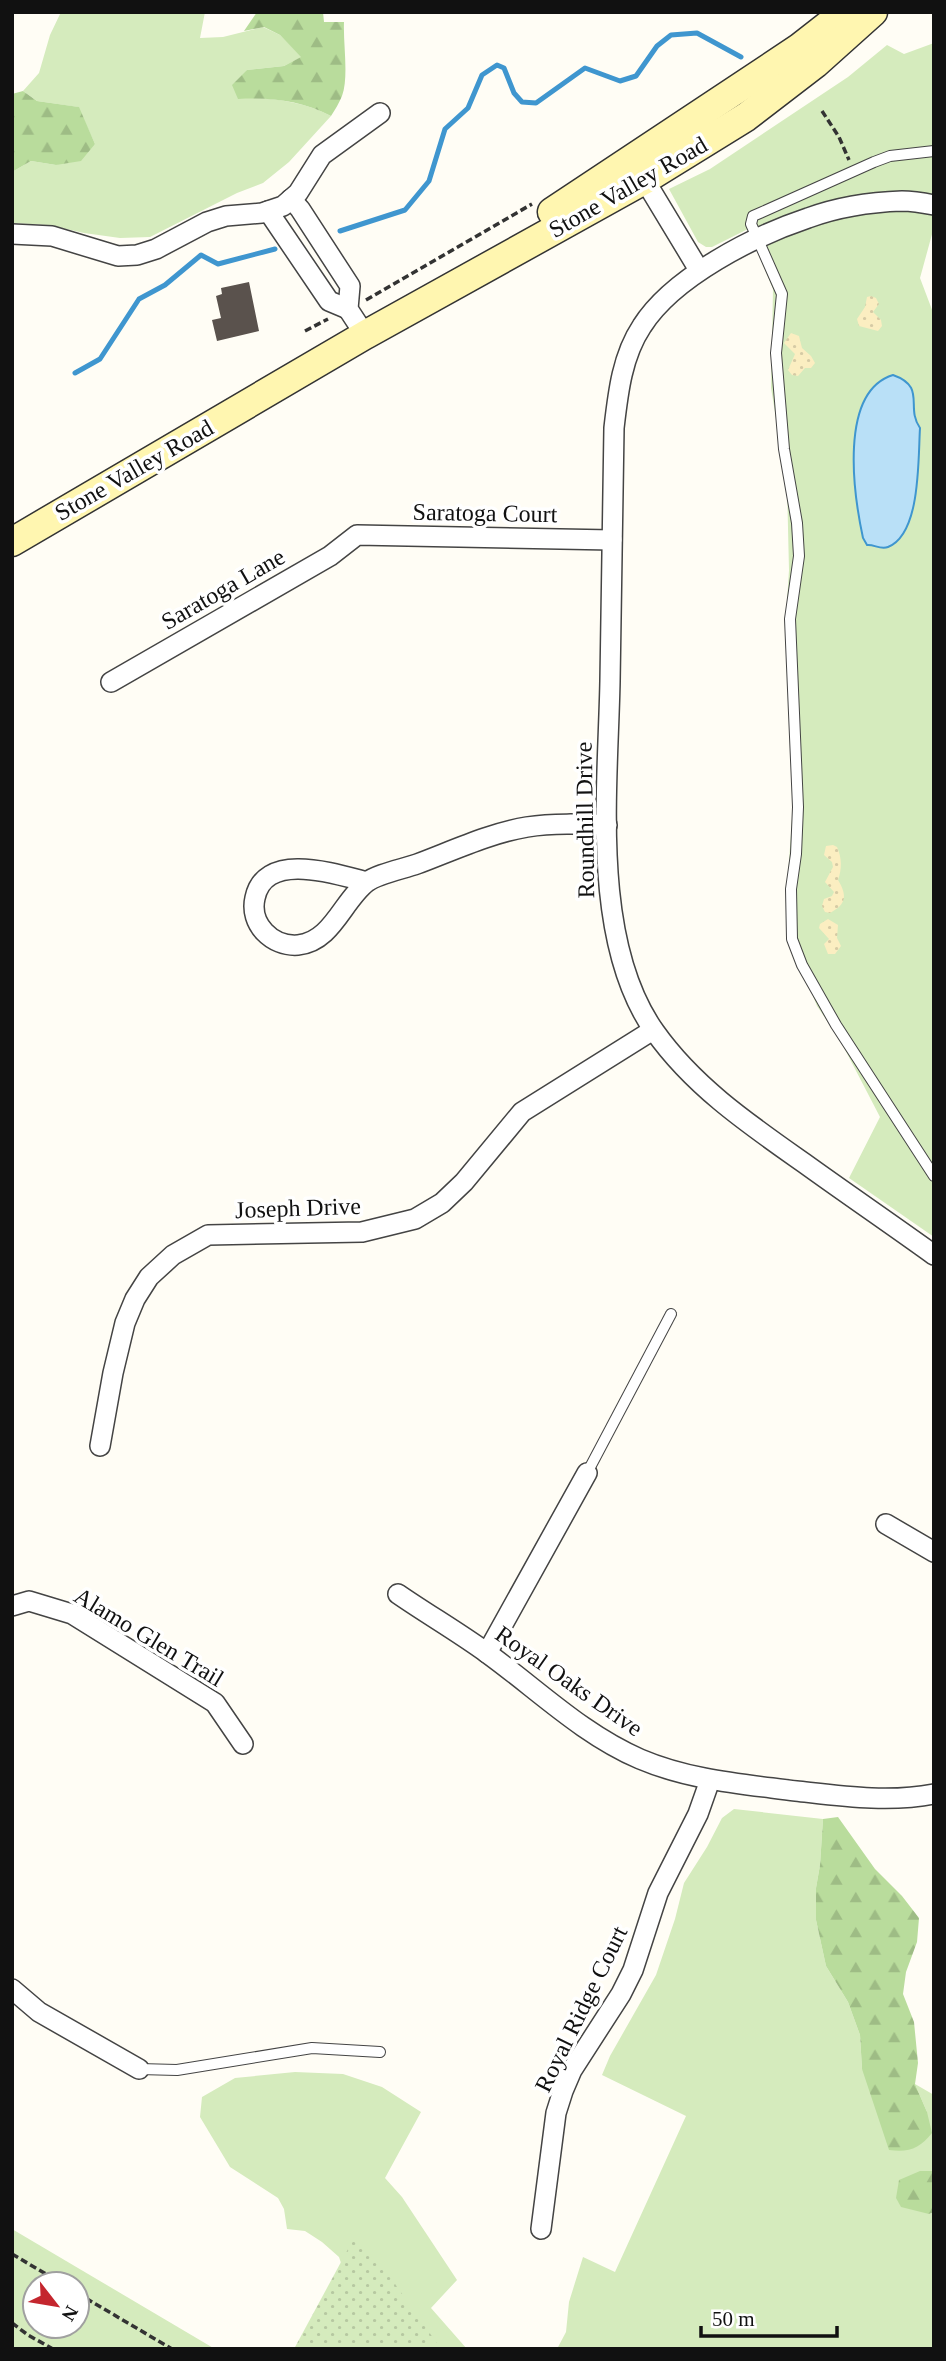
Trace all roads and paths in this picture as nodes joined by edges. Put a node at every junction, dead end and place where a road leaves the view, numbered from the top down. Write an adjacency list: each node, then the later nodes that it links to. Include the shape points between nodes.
1 (845, 12): 6 (street, Stone Valley Road)
2 (873, 12): 6 (street, Stone Valley Road, via 816,64 746,117)
3 (822, 111): 7 (path)
4 (380, 113): 9 (street, via 322,155 298,193)
5 (934, 150): 7 (lane, via 890,156)
6 (638, 170): 13 (street); 16 (street, Stone Valley Road)
7 (854, 171): 12 (lane, via 753,216)
8 (538, 201): 14 (path)
9 (281, 205): 11 (street, via 206,222 137,255 118,256 52,236); 14 (street, via 329,301); 14 (street, via 300,209 350,286)
10 (934, 205): 12 (street, Roundhill Drive, via 905,201 862,205 809,217)
11 (12, 234)
12 (758, 239): 13 (street, Roundhill Drive); 24 (lane, via 782,294 776,354 799,556 790,619 798,807 792,939 836,1025)
13 (699, 270): 19 (street, Roundhill Drive, via 662,302 631,347 618,389 614,428)
14 (348, 309): 15 (path); 16 (street)
15 (305, 331)
16 (365, 335): 17 (street, Stone Valley Road)
17 (15, 535)
18 (357, 535): 19 (street, Saratoga Court); 20 (street, Saratoga Lane, via 330,556)
19 (612, 540): 21 (street, Roundhill Drive)
20 (111, 682)
21 (607, 825): 22 (street, via 527,827); 23 (street, Roundhill Drive, via 618,950)
22 (367, 882): 22 (street, via 326,932 310,943 276,941 256,917 259,887 282,870 311,870)
23 (653, 1030): 25 (street, Roundhill Drive, via 728,1109); 27 (street, Joseph Drive, via 522,1112 464,1182 442,1203 415,1219 362,1232 208,1235 173,1255 149,1277 125,1322)
24 (934, 1176)
25 (934, 1255)
26 (671, 1314): 28 (lane)
27 (100, 1446)
28 (587, 1473): 33 (street)
29 (886, 1524): 30 (street)
30 (934, 1552)
31 (398, 1594): 33 (street, Royal Oaks Drive)
32 (12, 1606): 34 (street, Alamo Glen Trail, via 29,1601 72,1614 215,1703)
33 (487, 1653): 35 (street, Royal Oaks Drive, via 615,1748)
34 (243, 1744)
35 (710, 1780): 36 (street, Royal Oaks Drive, via 884,1799); 40 (street, Royal Ridge Court, via 659,1893 633,1970 563,2091)
36 (934, 1794)
37 (12, 1989): 39 (street, via 39,2012)
38 (380, 2052): 39 (lane, via 312,2048 177,2070)
39 (139, 2069)
40 (541, 2229)
41 (12, 2254): 42 (path)
42 (39, 2270)
43 (91, 2300): 46 (path)
44 (12, 2323): 45 (path)
45 (53, 2349)
46 (172, 2349)

